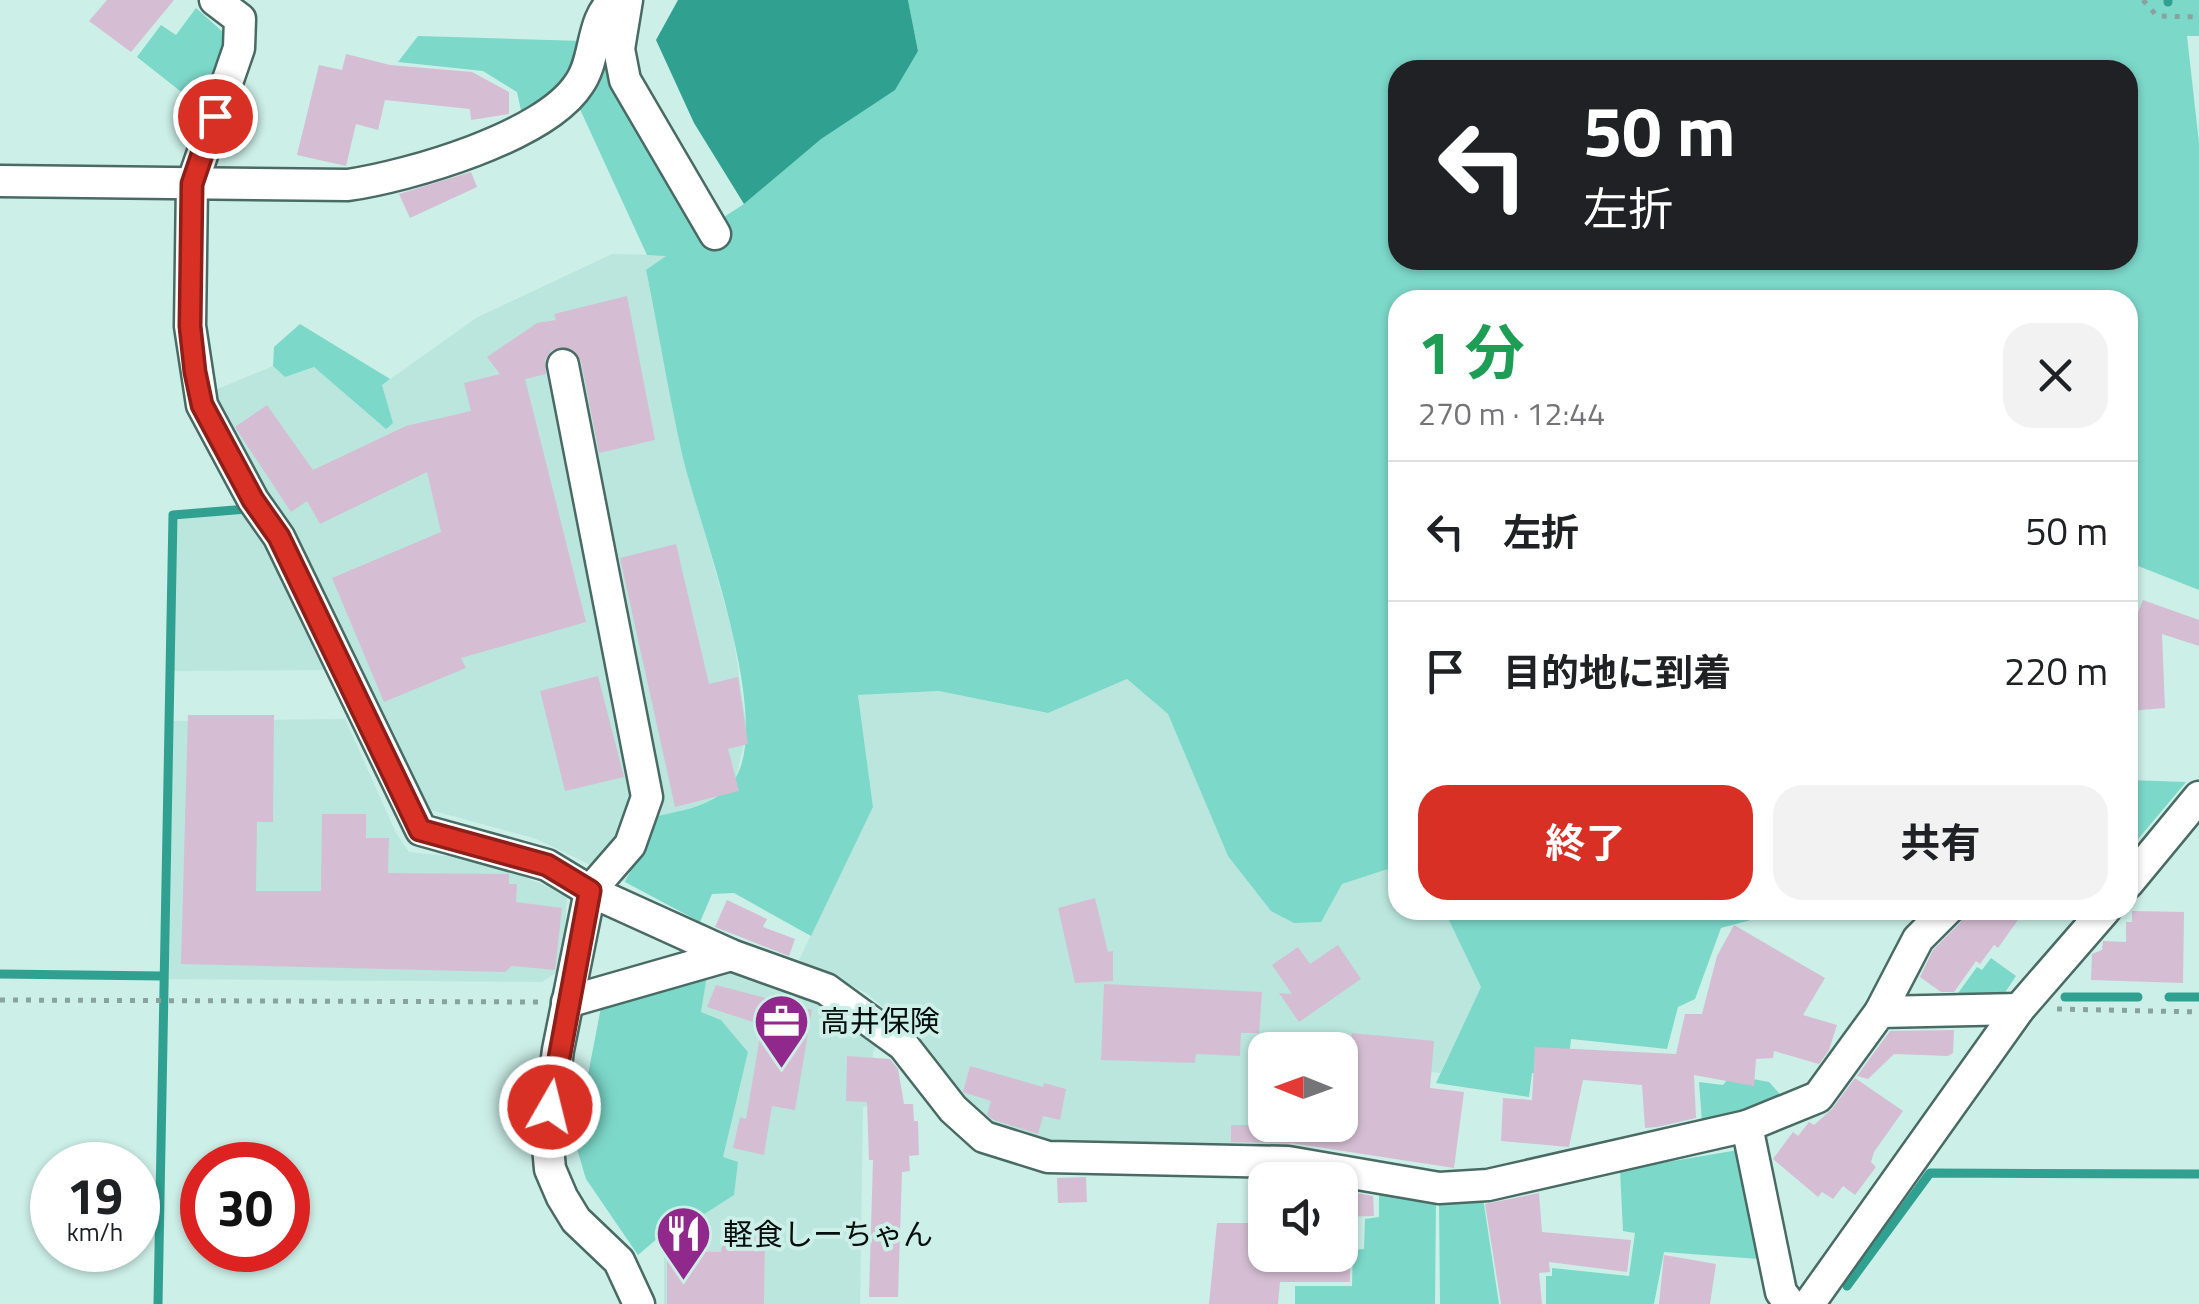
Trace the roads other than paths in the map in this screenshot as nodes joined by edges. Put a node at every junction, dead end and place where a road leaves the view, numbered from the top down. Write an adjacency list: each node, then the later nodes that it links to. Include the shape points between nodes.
1 (215, 0): 5 (street, via 240,19 239,48)
2 (615, 0): 5 (street, via 598,21 583,80 565,105 530,124 397,178 348,185)
3 (627, 0): 6 (street, via 619,50 626,80)
4 (0, 181): 5 (street)
5 (192, 184): 10 (street, via 190,326 202,405 279,537 420,830 547,865)
6 (715, 234)
7 (563, 365): 10 (street, via 647,797 630,845)
8 (2199, 797): 9 (street)
9 (2138, 870)
10 (590, 891): 13 (street); 14 (street)
11 (1936, 920): 16 (street, via 1918,939)
12 (2095, 920): 15 (street)
13 (731, 955): 14 (street); 17 (street, via 826,989 903,1045 953,1109 984,1136 1048,1157 1288,1162 1440,1188 1488,1186)
14 (567, 1002): 18 (street, via 547,1135 550,1170 576,1220 618,1261)
15 (2019, 1008): 16 (street); 20 (street)
16 (1880, 1012): 17 (street, via 1818,1097)
17 (1746, 1126): 19 (street, via 1781,1292)
18 (639, 1304)
19 (1790, 1304)
20 (1808, 1304)

